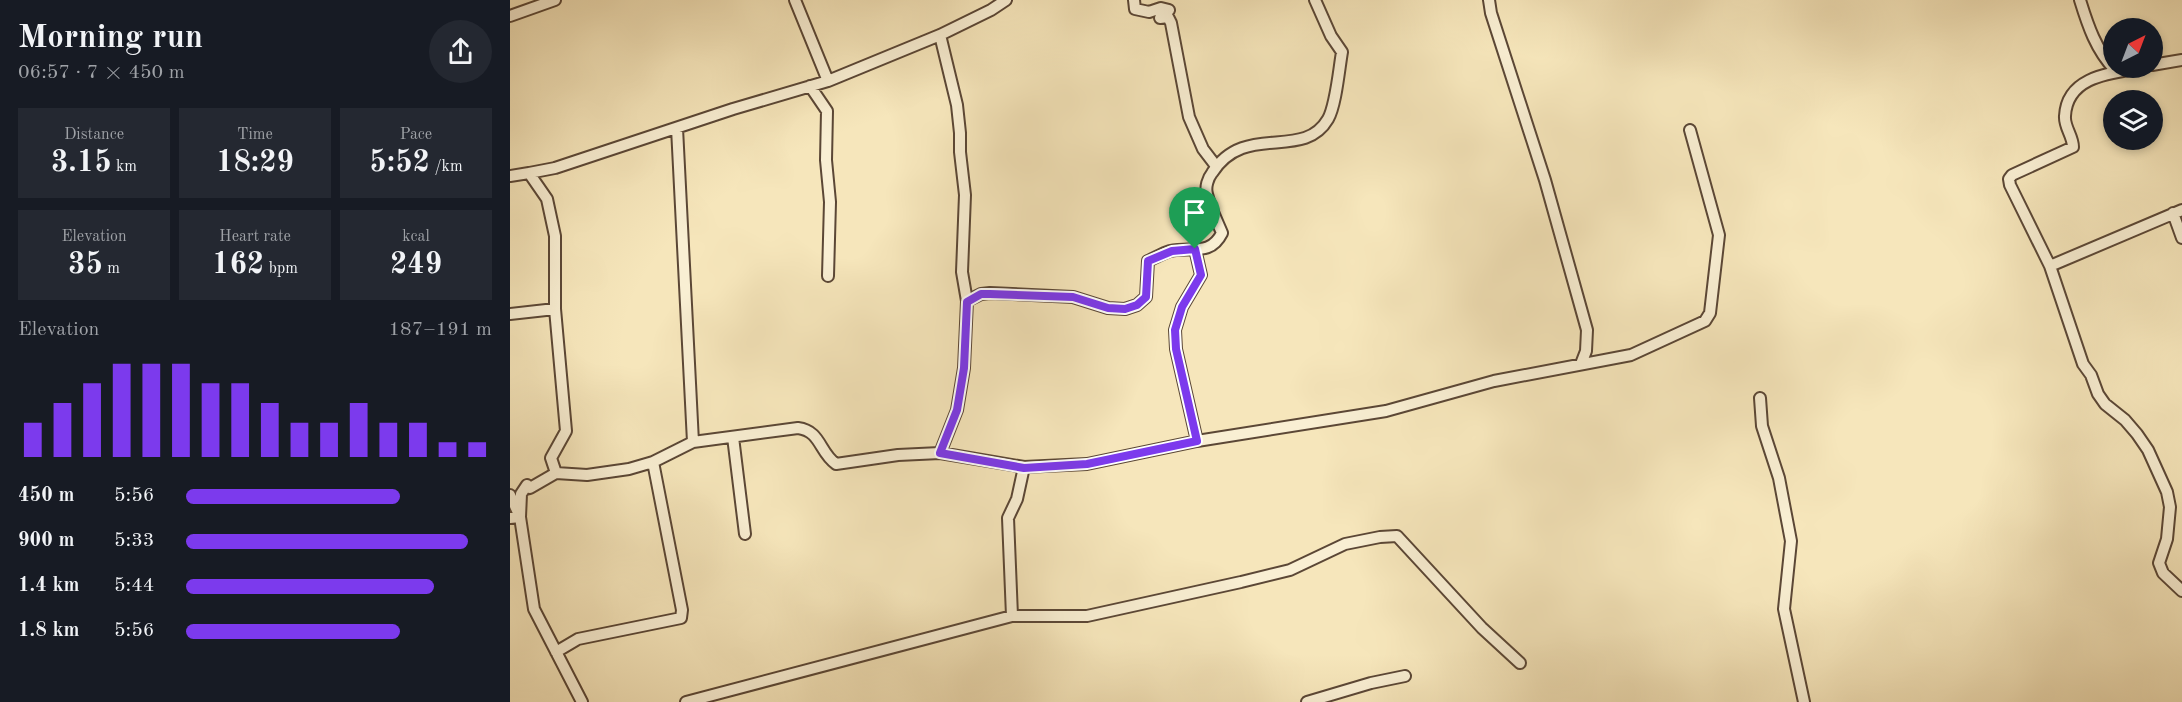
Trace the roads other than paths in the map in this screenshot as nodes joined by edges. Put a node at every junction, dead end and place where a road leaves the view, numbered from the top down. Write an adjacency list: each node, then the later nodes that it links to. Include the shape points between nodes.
1 (555, 0): 8 (street)
2 (795, 0): 14 (street)
3 (1006, 0): 9 (street)
4 (1134, 0): 18 (street, via 1134,9 1169,9 1160,18 1168,17 1172,23 1189,117 1203,149)
5 (1315, 0): 18 (street, via 1342,52 1328,119 1306,138 1241,147)
6 (1490, 0): 29 (street, via 1587,330)
7 (2080, 0): 10 (street)
8 (510, 16)
9 (940, 35): 14 (street); 26 (street, via 960,133 965,195 962,272)
10 (2103, 56)
11 (2182, 60): 12 (street)
12 (2163, 63)
13 (2103, 75): 24 (street, via 2086,82 2066,106 2066,127 2073,147 2009,179)
14 (828, 81): 15 (street)
15 (810, 86): 16 (street); 25 (street, via 827,111)
16 (677, 128): 19 (street); 33 (street)
17 (1690, 130): 29 (street, via 1719,235 1710,313 1705,321 1631,355)
18 (1216, 166): 23 (street, via 1208,178 1206,193 1222,233 1206,249)
19 (530, 174): 20 (street); 27 (street, via 548,199 555,236)
20 (510, 176)
21 (2178, 211): 22 (street); 24 (street)
22 (2182, 237)
23 (1195, 249): 26 (street, via 1172,251 1148,261 1146,297 1125,309 1073,297 981,294); 32 (street, via 1201,275 1182,307 1175,330)
24 (2050, 266): 41 (street, via 2083,364 2098,394 2137,434 2166,492 2167,539 2159,563 2163,573)
25 (828, 276)
26 (967, 302): 34 (street, via 964,368 957,410)
27 (555, 309): 28 (street); 37 (street, via 566,431 551,458)
28 (510, 314)
29 (1581, 364): 32 (street, via 1494,381 1386,411)
30 (1760, 398): 49 (street, via 1762,426 1779,478 1791,541 1784,609)
31 (734, 437): 33 (street); 34 (street, via 807,429 836,464); 40 (street)
32 (1197, 441): 36 (street, via 1087,464)
33 (693, 442): 35 (street)
34 (940, 453): 36 (street)
35 (653, 462): 37 (street, via 599,474); 43 (street, via 681,618 578,639)
36 (1024, 468): 42 (street, via 1008,518)
37 (556, 473): 39 (street, via 530,488 527,485)
38 (510, 495): 39 (street)
39 (515, 518): 43 (street, via 534,609)
40 (745, 534)
41 (2182, 591)
42 (1012, 616): 44 (street, via 1068,618 1118,611 1290,570 1345,544 1397,536); 47 (street)
43 (556, 652): 46 (street)
44 (1520, 663)
45 (1405, 676): 48 (street)
46 (582, 702)
47 (686, 702)
48 (1307, 702)
49 (1804, 702)

